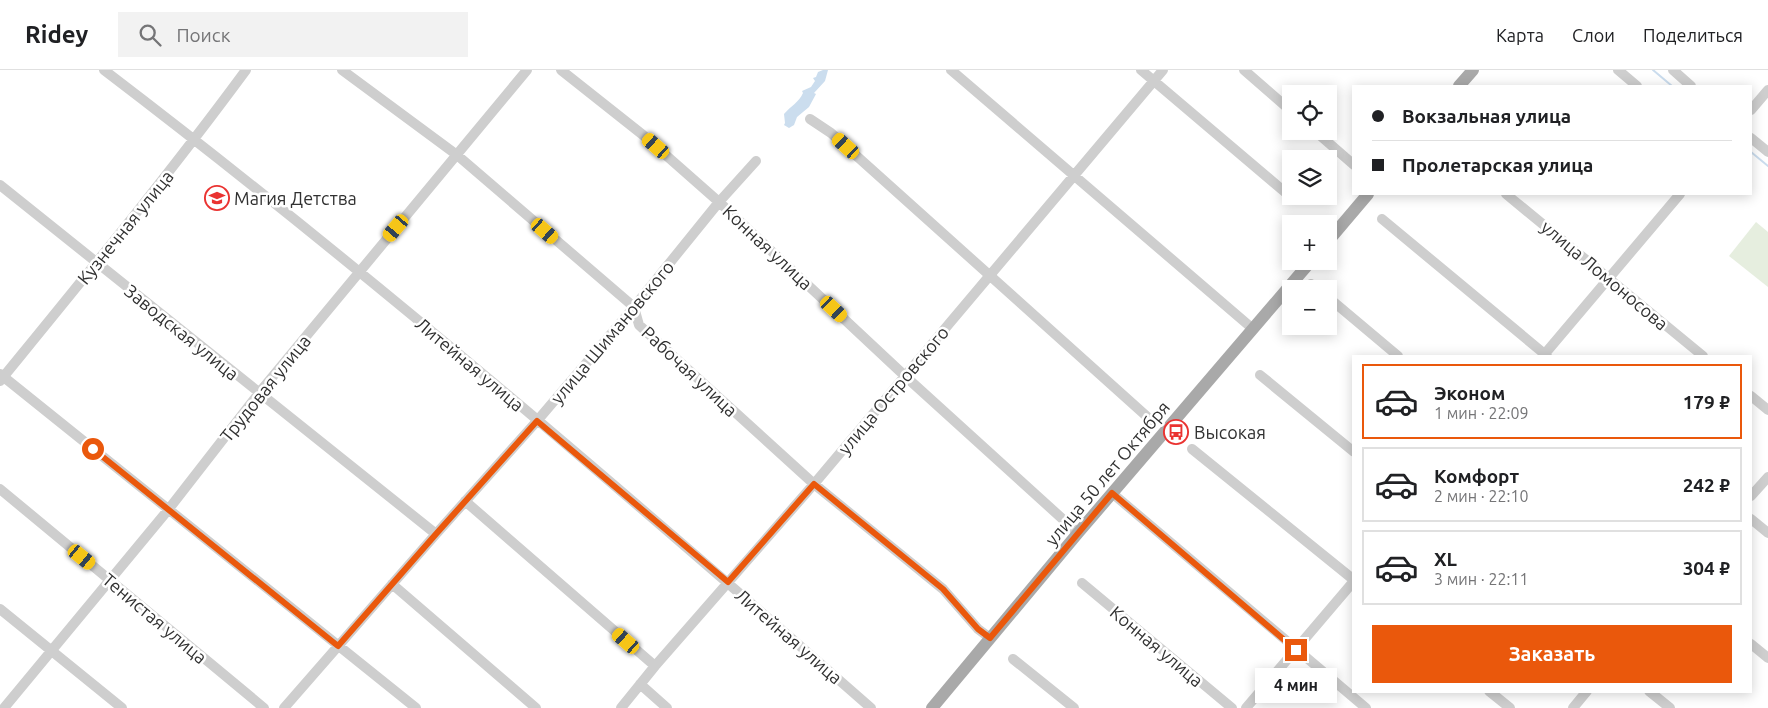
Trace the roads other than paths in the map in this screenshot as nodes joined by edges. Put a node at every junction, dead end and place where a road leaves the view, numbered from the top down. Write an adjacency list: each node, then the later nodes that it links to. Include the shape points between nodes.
1 (104, 70): 21 (street, Литейная улица)
2 (246, 70): 21 (street, Кузнечная улица)
3 (342, 70): 25 (street, Рабочая улица)
4 (527, 70): 25 (street, Трудовая улица)
5 (561, 70): 34 (street, Конная улица)
6 (951, 70): 28 (street)
7 (1141, 70): 13 (street)
8 (1163, 70): 13 (street, улица Островского)
9 (1244, 70): 18 (street)
10 (1473, 70): 14 (main road)
11 (1618, 70): 15 (street)
12 (1673, 70): 16 (street)
13 (1154, 81): 28 (street, улица Островского); 30 (street)
14 (1460, 85)
15 (1637, 85)
16 (1690, 85)
17 (1768, 90): 19 (street)
18 (1282, 103)
19 (1752, 109)
20 (810, 119): 40 (street, via 831,133)
21 (195, 139): 37 (street, Кузнечная улица); 39 (street, Литейная улица)
22 (1752, 139): 24 (street)
23 (1325, 140): 27 (street)
24 (1768, 152)
25 (457, 155): 39 (street, Трудовая улица); 43 (street, Рабочая улица)
26 (756, 161): 34 (street, улица Шимановского)
27 (1352, 163)
28 (1076, 175): 40 (street, улица Островского); 44 (street)
29 (0, 185): 37 (street, Заводская улица)
30 (1282, 190)
31 (1367, 195): 36 (main road)
32 (1507, 195): 41 (street, улица Ломоносова)
33 (1679, 195): 41 (street)
34 (720, 202): 43 (street, улица Шимановского); 50 (street, Конная улица)
35 (1382, 218): 46 (street)
36 (1337, 231)
37 (96, 264): 51 (street, Кузнечная улица); 52 (street, Заводская улица)
38 (1303, 270): 44 (main road, улица 50 лет Октября)
39 (360, 271): 52 (street, Трудовая улица); 55 (street, Литейная улица)
40 (989, 275): 50 (street, улица Островского); 56 (street)
41 (1608, 278): 47 (street); 48 (street, улица Ломоносова)
42 (1337, 305): 45 (street)
43 (634, 307): 55 (street, улица Шимановского); 60 (street, Рабочая улица, via 639,326)
44 (1253, 329): 62 (main road, улица 50 лет Октября)
45 (1397, 355)
46 (1544, 355)
47 (1546, 355)
48 (1702, 355)
49 (1260, 375): 58 (street)
50 (905, 376): 60 (street, улица Островского); 67 (street, Конная улица)
51 (1, 377): 65 (street)
52 (259, 393): 65 (street, Трудовая улица); 69 (street, Заводская улица)
53 (1752, 397): 54 (street)
54 (1768, 410)
55 (537, 421): 64 (street, улица Шимановского); 72 (street, Литейная улица)
56 (1153, 422)
57 (1192, 449): 70 (street)
58 (1352, 450)
59 (1768, 477): 63 (street)
60 (814, 484): 72 (street, улица Островского); 77 (street, Рабочая улица, via 943,589)
61 (0, 489): 71 (street, Тенистая улица)
62 (1112, 493): 67 (main road, улица 50 лет Октября); 80 (street)
63 (1752, 495)
64 (465, 501): 69 (street, улица Шимановского); 84 (street)
65 (168, 510): 71 (street, Трудовая улица); 79 (street)
66 (1752, 520): 68 (street)
67 (1078, 533): 77 (main road, улица 50 лет Октября)
68 (1768, 533)
69 (436, 534): 75 (street, улица Шимановского)
70 (1352, 578)
71 (109, 579): 81 (street, Трудовая улица); 91 (street, Тенистая улица)
72 (728, 582): 84 (street, улица Островского); 97 (street, Литейная улица)
73 (1352, 582): 80 (street)
74 (1082, 583): 100 (street, Конная улица)
75 (392, 584): 79 (street, улица Шимановского); 94 (street)
76 (0, 609): 81 (street)
77 (990, 638): 98 (main road, улица 50 лет Октября)
78 (1752, 645): 82 (street)
79 (338, 646): 92 (street, улица Шимановского); 93 (street)
80 (1296, 650): 101 (street); 102 (street)
81 (51, 651): 89 (street, Трудовая улица); 90 (street)
82 (1768, 658)
83 (1013, 659): 99 (street)
84 (655, 666): 85 (street, улица Островского)
85 (640, 684): 95 (street, улица Островского); 96 (street)
86 (1491, 693): 103 (street)
87 (1585, 693): 104 (street)
88 (1651, 693): 105 (street)
89 (4, 708)
90 (122, 708)
91 (264, 708)
92 (284, 708)
93 (416, 708)
94 (536, 708)
95 (621, 708)
96 (667, 708)
97 (871, 708)
98 (932, 708)
99 (1074, 708)
100 (1232, 708)
101 (1246, 708)
102 (1366, 708)
103 (1510, 708)
104 (1573, 708)
105 (1670, 708)

